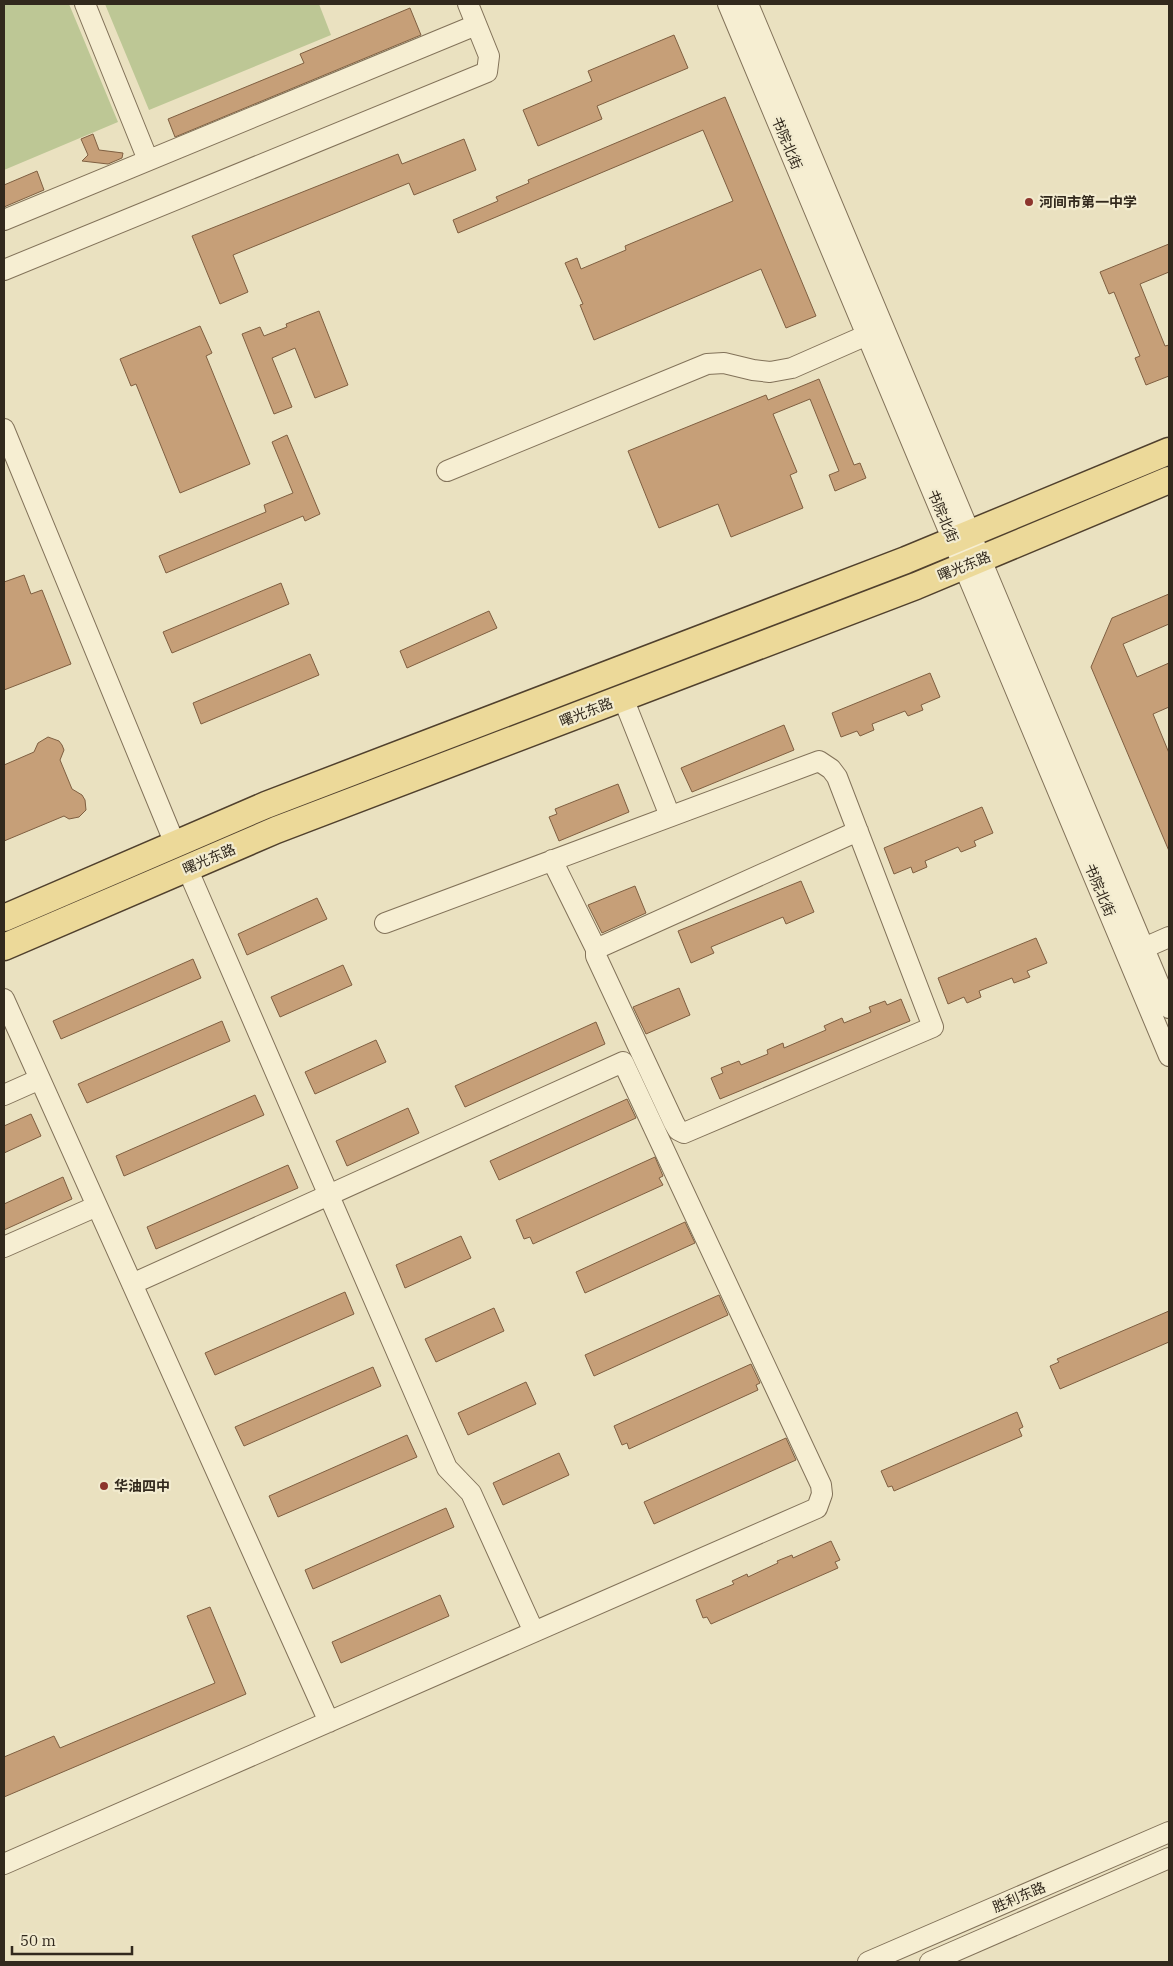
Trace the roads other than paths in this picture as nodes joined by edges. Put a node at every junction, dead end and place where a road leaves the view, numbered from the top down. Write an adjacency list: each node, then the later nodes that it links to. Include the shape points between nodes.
1 (85, 4): 6 (street)
2 (468, 4): 5 (street)
3 (728, 4): 9 (street, 书院北街)
4 (748, 4): 14 (street, 书院北街)
5 (476, 25): 6 (street); 8 (street, via 489,56 487,72)
6 (148, 160): 7 (street)
7 (4, 220)
8 (4, 270)
9 (867, 335): 12 (street, via 792,368 770,372 707,364); 14 (street, 书院北街)
10 (4, 429): 19 (street)
11 (1169, 451): 14 (main road, 曙光东路)
12 (446, 471)
13 (1169, 480): 15 (main road, 曙光东路)
14 (962, 537): 15 (street, 书院北街); 19 (main road, 曙光东路, via 266,805)
15 (973, 562): 16 (main road, 曙光东路); 26 (street, 书院北街); 30 (street, 书院北街)
16 (623, 698): 17 (street); 21 (main road, 曙光东路, via 276,830)
17 (670, 816): 18 (street, via 819,761 837,777); 20 (street)
18 (858, 831): 27 (street); 27 (street, via 933,1027 684,1133 674,1123 596,956)
19 (175, 844): 22 (main road, 曙光东路)
20 (552, 860): 23 (street); 27 (street)
21 (187, 868): 25 (main road, 曙光东路); 33 (street)
22 (4, 918)
23 (385, 923)
24 (1169, 937): 26 (street)
25 (4, 947)
26 (1144, 948): 29 (street, 书院北街)
27 (596, 949)
28 (4, 999): 31 (street)
29 (1169, 1008)
30 (1169, 1056)
31 (40, 1079): 32 (street); 34 (street)
32 (4, 1095)
33 (329, 1195): 36 (street); 37 (street, via 447,1468 471,1493); 37 (street, via 623,1062 821,1485 822,1494 817,1508)
34 (97, 1206): 35 (street); 36 (street)
35 (4, 1247)
36 (132, 1284): 38 (street)
37 (534, 1632): 38 (street)
38 (329, 1722): 41 (street)
39 (1169, 1832): 42 (street, 胜利东路)
40 (1169, 1858): 43 (street, 胜利东路)
41 (4, 1864)
42 (868, 1962)
43 (930, 1962)

